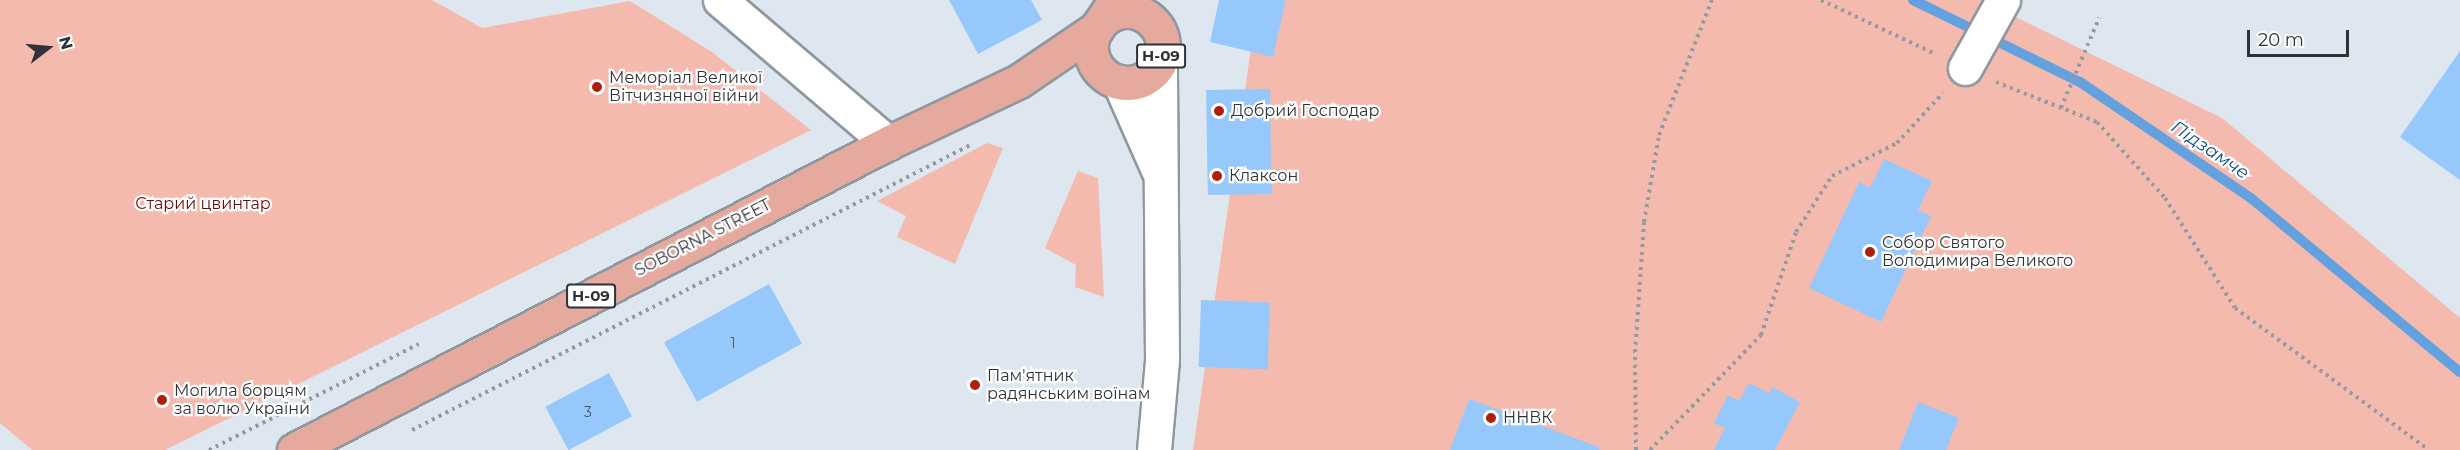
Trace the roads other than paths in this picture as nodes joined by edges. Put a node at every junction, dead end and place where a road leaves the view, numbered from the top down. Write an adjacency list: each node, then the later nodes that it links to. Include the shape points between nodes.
1 (720, 0): 10 (street)
2 (1116, 0): 5 (main road, Н-09)
3 (1165, 0): 6 (main road, Н-09)
4 (2003, 0): 7 (street)
5 (1096, 28): 6 (main road, Н-09, via 1114,13 1138,13 1156,27); 8 (main road, via 1091,50); 9 (main road, Н-09)
6 (1161, 49): 8 (main road, Н-09, via 1139,81); 11 (street)
7 (1965, 68)
8 (1109, 77): 9 (main road, Н-09); 11 (street)
9 (1019, 81): 10 (main road, Н-09)
10 (888, 143): 12 (main road, SOBORNA STREET / Н-09)
11 (1160, 174): 13 (street, via 1162,360)
12 (294, 450)
13 (1154, 450)

